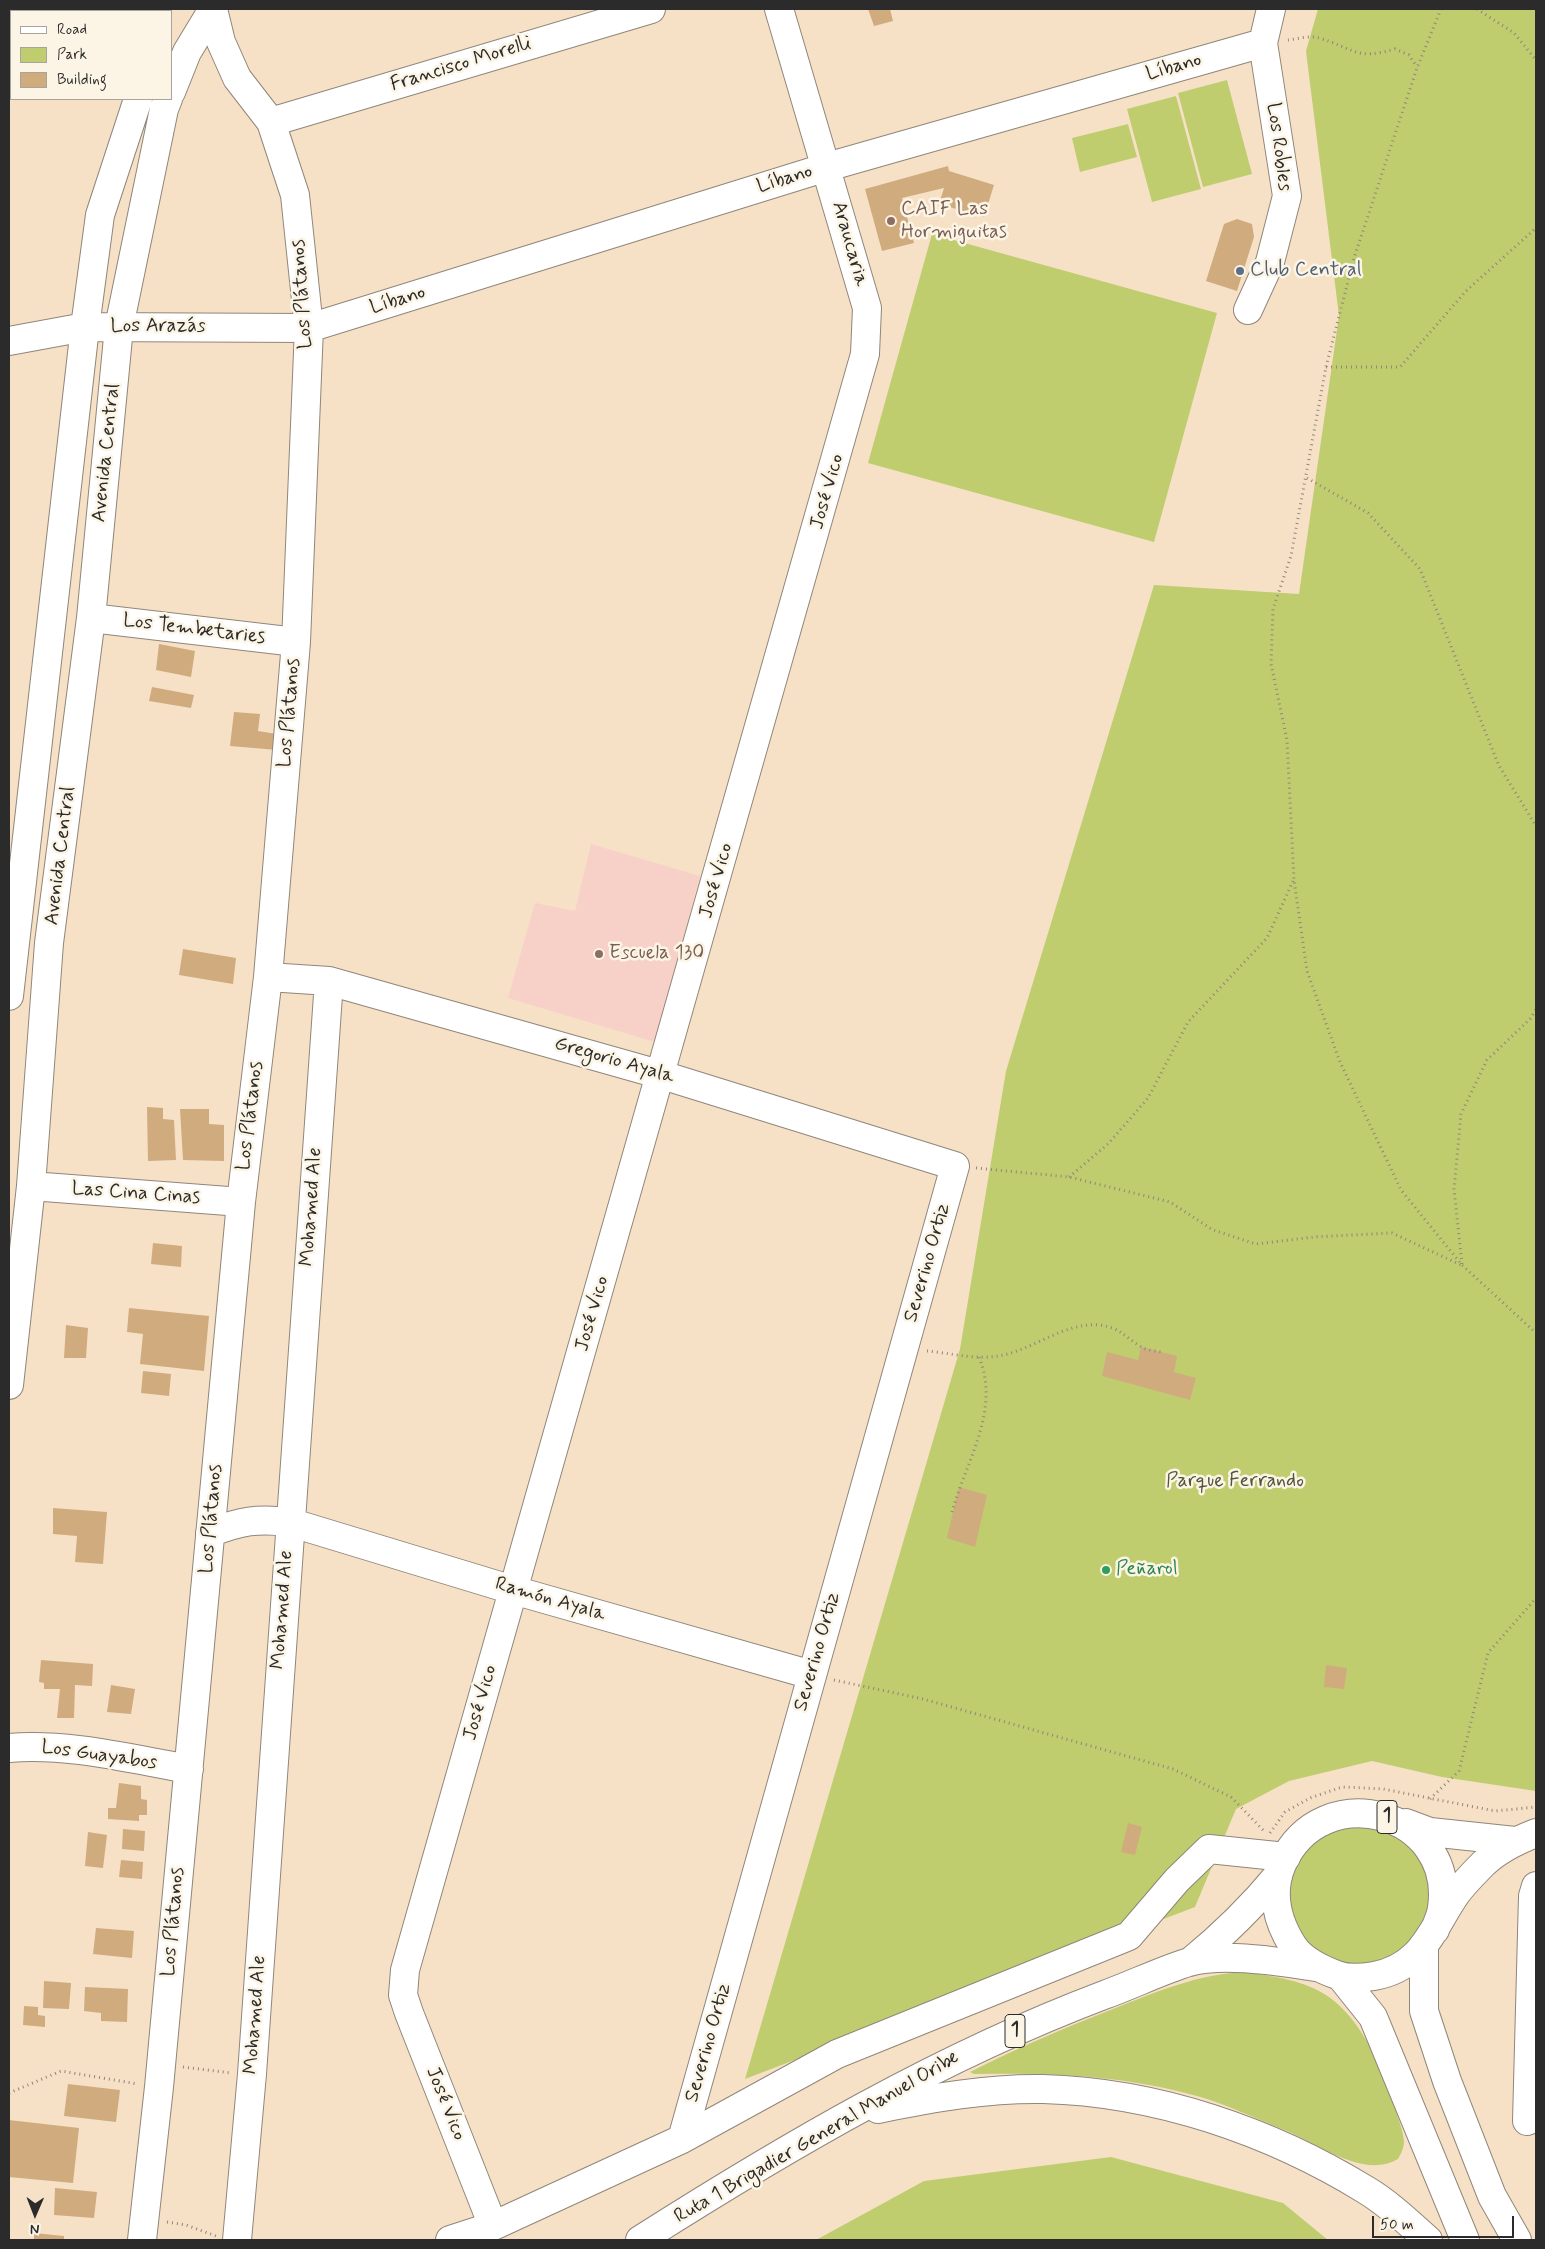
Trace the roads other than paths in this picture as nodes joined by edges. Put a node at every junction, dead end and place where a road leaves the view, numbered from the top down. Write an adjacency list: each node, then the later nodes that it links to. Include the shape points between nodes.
1 (213, 9): 6 (main road); 10 (main road, Los Plátanos, via 221,42 237,78)
2 (651, 9): 10 (main road, Francisco Morelli)
3 (779, 9): 11 (main road, Araucaria)
4 (1272, 9): 5 (main road, Los Robles)
5 (1263, 43): 11 (main road, Líbano); 12 (main road, Los Robles, via 1287,196 1270,262)
6 (179, 56): 7 (main road)
7 (172, 88)
8 (138, 100): 13 (main road, Avenida Central, via 100,215)
9 (168, 100): 14 (main road, Avenida Central)
10 (272, 122): 15 (main road, Los Plátanos, via 295,196)
11 (827, 167): 15 (main road, Líbano); 17 (main road, Araucaria, via 867,308 865,354)
12 (1248, 310)
13 (84, 327): 14 (main road, Los Arazás); 16 (main road, Los Arazás); 21 (main road, Avenida Central)
14 (119, 327): 15 (main road, Los Arazás); 18 (main road, Avenida Central)
15 (309, 328): 19 (main road, Los Plátanos)
16 (9, 341)
17 (856, 395): 26 (main road, José Vico)
18 (91, 618): 19 (main road, Los Tembetaries); 20 (main road, Avenida Central)
19 (296, 642): 22 (main road, Los Plátanos)
20 (50, 943): 21 (main road); 24 (main road, Avenida Central)
21 (11, 957): 24 (main road); 25 (main road, Avenida Central)
22 (268, 977): 23 (main road, Gregorio Ayala); 29 (main road, Los Plátanos)
23 (329, 981): 26 (main road, Gregorio Ayala); 31 (main road, Mohamed Ale)
24 (47, 986): 28 (main road, Avenida Central)
25 (9, 996)
26 (662, 1075): 27 (main road, Gregorio Ayala); 33 (main road, José Vico)
27 (955, 1166): 34 (main road, Severino Ortiz)
28 (31, 1186): 29 (main road, Las Cina Cinas); 30 (main road, Avenida Central)
29 (241, 1202): 32 (main road, Los Plátanos)
30 (9, 1385)
31 (290, 1522): 32 (main road, Ramón Ayala, via 264,1518); 33 (main road, Ramón Ayala); 49 (main road, Mohamed Ale, via 252,2074)
32 (210, 1533): 36 (main road, Los Plátanos)
33 (513, 1590): 34 (main road, Ramón Ayala); 47 (main road, José Vico, via 405,1970 403,1995)
34 (812, 1675): 46 (main road, Severino Ortiz)
35 (9, 1748): 36 (main road, Los Guayabos, via 28,1746 82,1751)
36 (188, 1769): 48 (main road, Los Plátanos, via 160,2075)
37 (1388, 1817): 38 (main road, 1, via 1430,1832); 39 (main road, 1, via 1361,1812 1333,1816 1308,1829 1289,1849); 41 (main road, 1, via 1409,1828 1425,1844 1437,1864 1442,1886 1442,1909)
38 (1525, 1837): 41 (main road, 1, via 1485,1862 1457,1894)
39 (1282, 1866): 42 (main road, Ruta 1 Brigadier General Manuel Oribe / 1, via 1252,1907); 43 (main road, 1, via 1275,1899 1280,1923 1294,1948); 46 (main road, via 1211,1862 1201,1857 1129,1936 837,2054)
40 (1536, 1886): 45 (main road, via 1533,1896)
41 (1429, 1939): 43 (main road, 1, via 1407,1964 1386,1974 1364,1978); 54 (main road, via 1424,2011 1447,2081 1492,2196)
42 (1190, 1962): 43 (main road, Ruta 1 Brigadier General Manuel Oribe / 1, via 1232,1958 1274,1960); 44 (main road, Ruta 1 Brigadier General Manuel Oribe / 1, via 1035,2022 939,2066)
43 (1329, 1972): 53 (main road, via 1373,2017)
44 (847, 2116): 51 (main road, Ruta 1 Brigadier General Manuel Oribe / 1); 52 (main road, via 936,2097 1043,2089 1127,2098 1175,2108 1278,2145 1368,2190)
45 (1532, 2119)
46 (682, 2139): 47 (main road)
47 (494, 2226): 50 (main road)
48 (142, 2230)
49 (228, 2239)
50 (450, 2240)
51 (640, 2240)
52 (1428, 2240)
53 (1465, 2240)
54 (1516, 2240)

